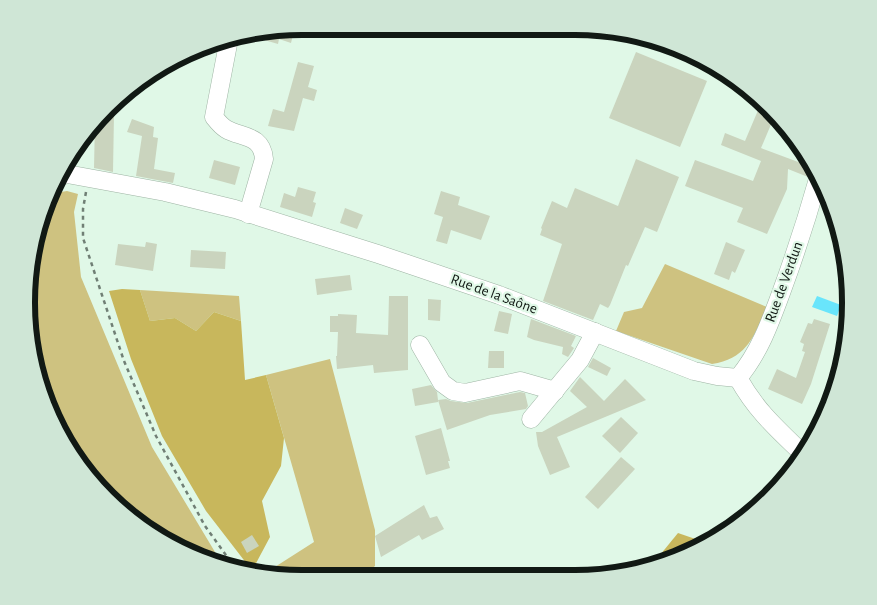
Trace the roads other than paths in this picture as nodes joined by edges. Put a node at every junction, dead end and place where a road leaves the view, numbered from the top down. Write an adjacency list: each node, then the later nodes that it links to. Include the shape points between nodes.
1 (228, 46): 4 (street, via 214,117 227,130 249,137 261,147 264,159)
2 (69, 173): 4 (street, Rue de la Saône, via 165,192)
3 (816, 187): 7 (street, Rue de Verdun, via 765,336 752,361)
4 (248, 214): 5 (street, Rue de la Saône, via 499,295)
5 (595, 332): 7 (street, Rue de la Saône, via 694,372); 8 (street, via 580,360)
6 (420, 345): 8 (street, via 442,384 454,392 465,393 520,381)
7 (738, 378): 10 (street, via 759,411)
8 (555, 391): 9 (street)
9 (531, 419)
10 (798, 449)

